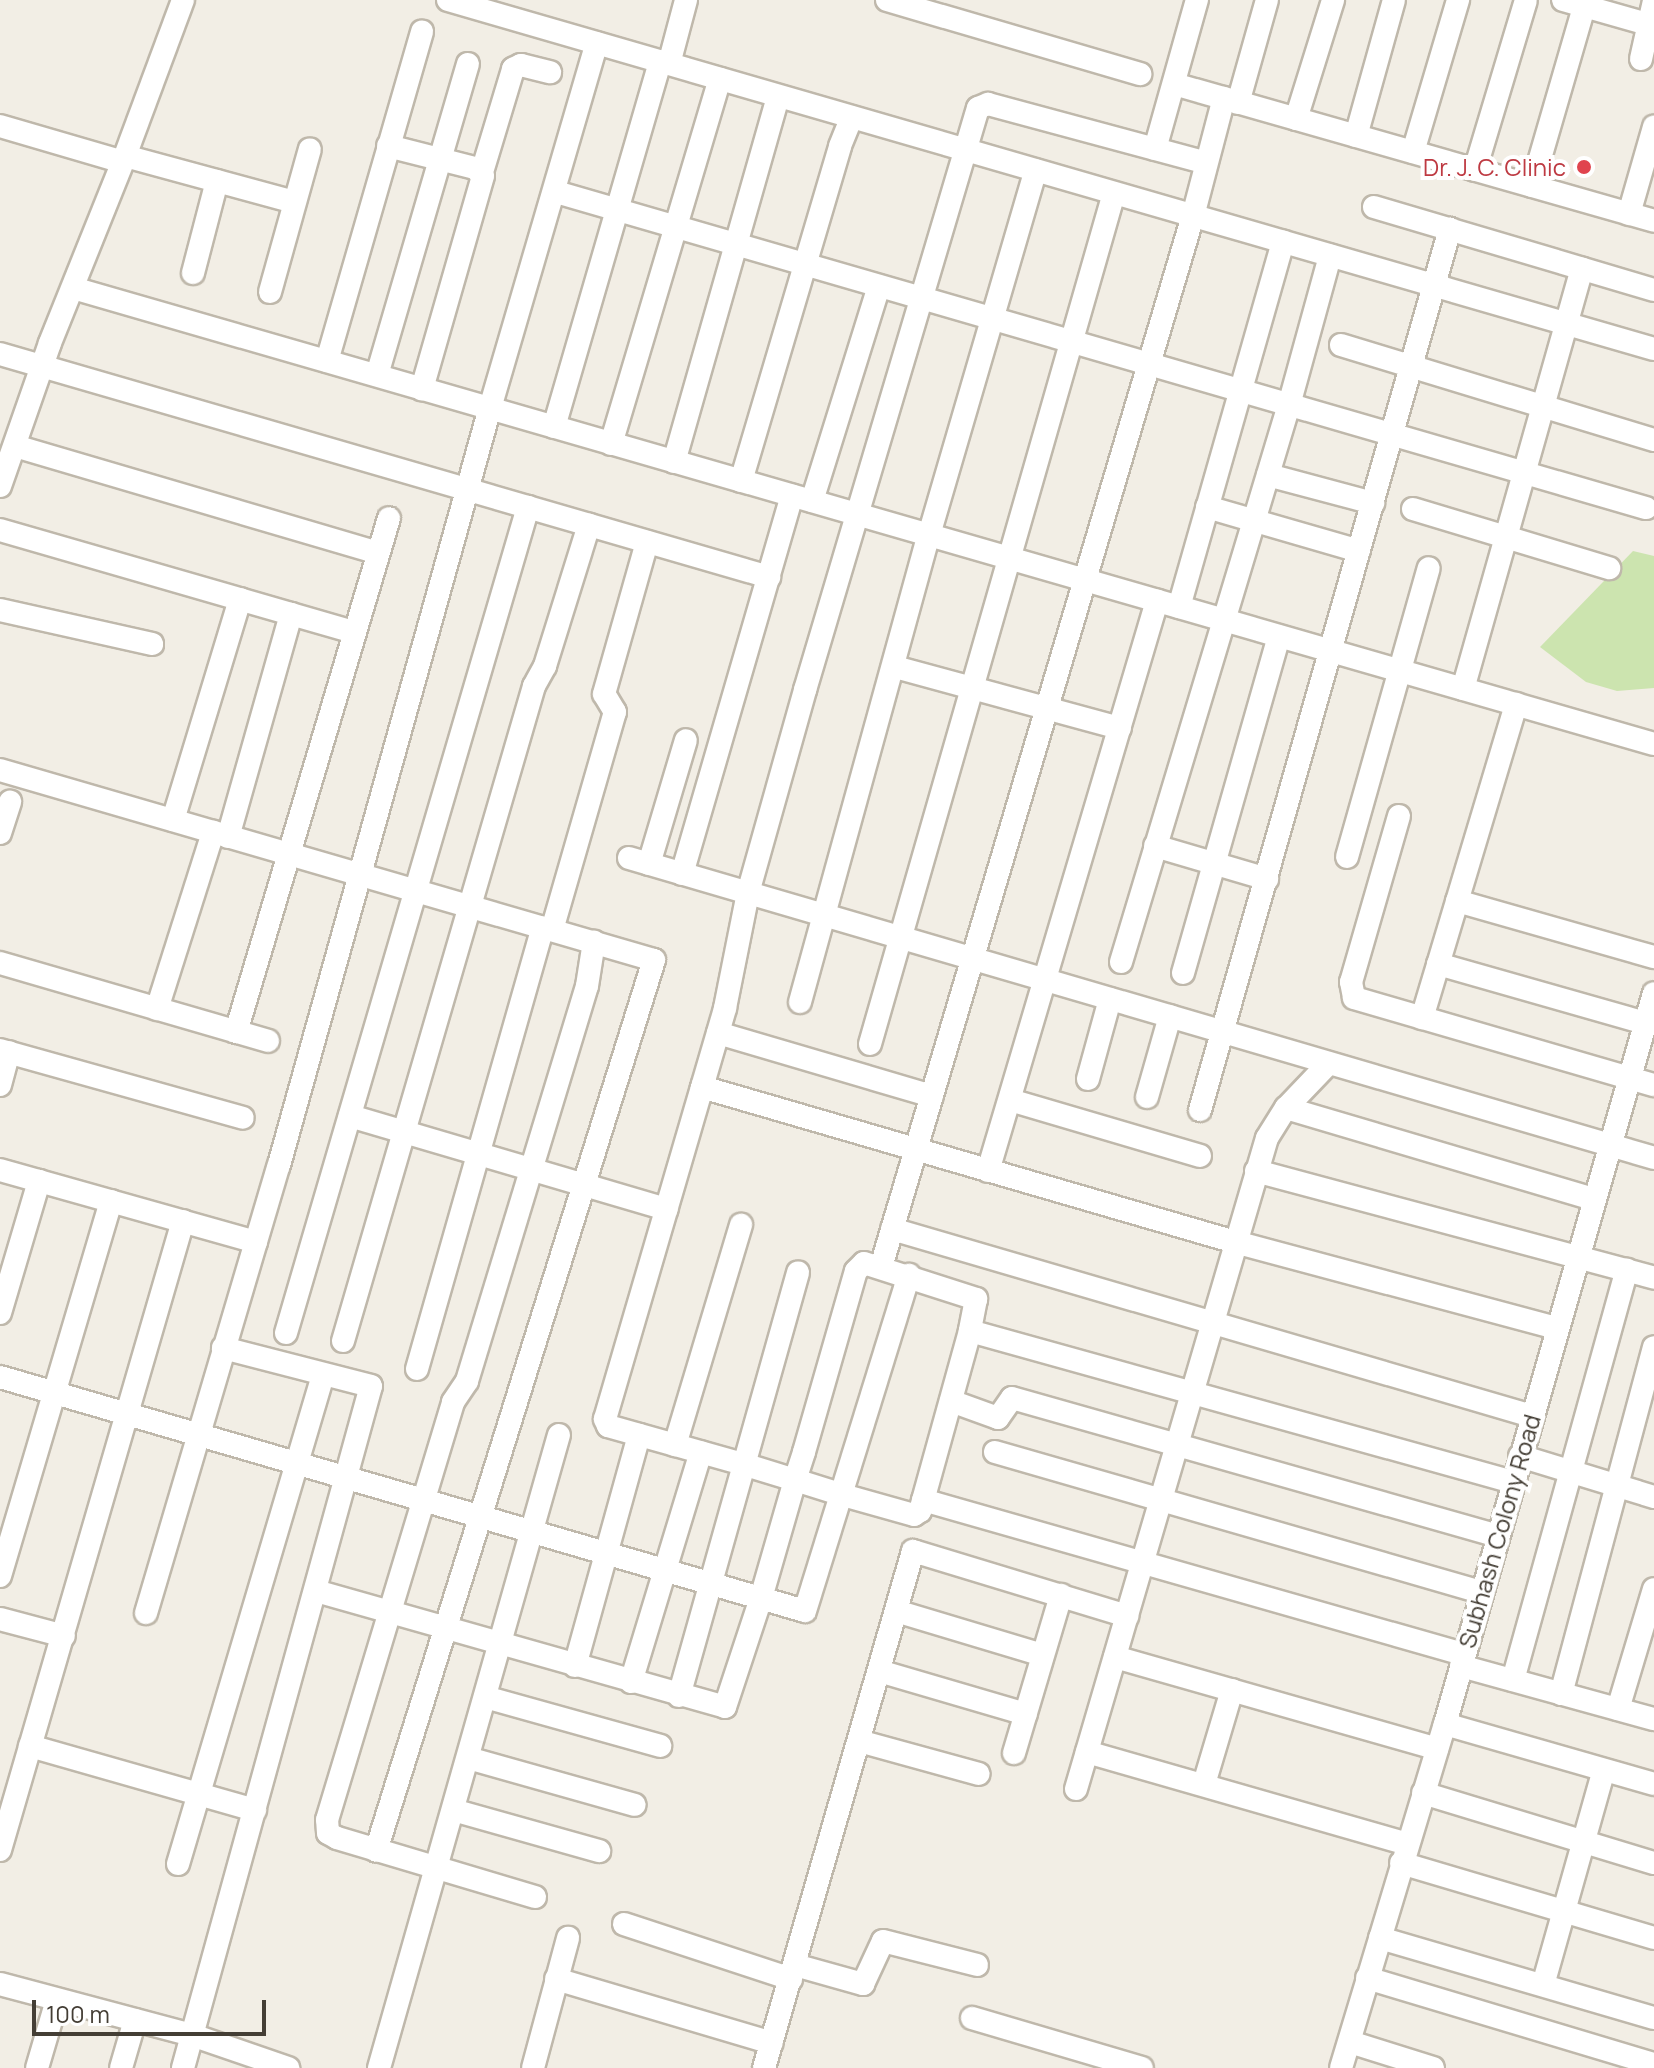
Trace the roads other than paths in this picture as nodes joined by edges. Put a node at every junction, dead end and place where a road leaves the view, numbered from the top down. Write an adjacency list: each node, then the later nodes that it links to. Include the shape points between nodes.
1 (183, 0): 35 (street)
2 (448, 0): 15 (street)
3 (686, 0): 17 (street)
4 (887, 0): 20 (street)
5 (1197, 0): 22 (street)
6 (1267, 0): 24 (street)
7 (1333, 0): 26 (street)
8 (1394, 0): 29 (street)
9 (1458, 0): 34 (street)
10 (1526, 0): 39 (street)
11 (1654, 1): 13 (street)
12 (1578, 2): 13 (street); 42 (street)
13 (1651, 26): 16 (street)
14 (422, 31): 30 (street)
15 (597, 43): 17 (street); 43 (street)
16 (1641, 59)
17 (664, 63): 21 (street); 47 (street)
18 (468, 64): 36 (street)
19 (550, 72): 40 (street, via 521,65 513,69)
20 (1140, 74)
21 (720, 79): 23 (street); 51 (street)
22 (1174, 84): 24 (street); 33 (street)
23 (778, 96): 25 (street); 54 (street)
24 (1231, 100): 26 (street); 37 (street)
25 (852, 117): 32 (street); 56 (street)
26 (1296, 119): 29 (street)
27 (0, 126): 35 (street)
28 (1654, 127): 48 (street)
29 (1356, 136): 34 (street)
30 (388, 146): 36 (street); 71 (street)
31 (310, 149): 45 (street)
32 (964, 149): 33 (street, via 984,103); 38 (street); 64 (street)
33 (1155, 149): 37 (street)
34 (1413, 152): 39 (street)
35 (124, 159): 41 (street); 61 (street)
36 (441, 160): 40 (street); 75 (street)
37 (1206, 163): 49 (street)
38 (1036, 170): 44 (street); 65 (street)
39 (1475, 170): 42 (street)
40 (482, 172): 76 (street)
41 (217, 181): 45 (street); 58 (street)
42 (1532, 186): 48 (street)
43 (556, 192): 47 (street); 80 (street)
44 (1114, 193): 49 (street); 67 (street)
45 (294, 202): 63 (street)
46 (1374, 207): 52 (street)
47 (619, 210): 51 (street); 81 (street)
48 (1629, 214): 50 (street)
49 (1193, 216): 53 (street); 72 (street)
50 (1654, 221)
51 (677, 227): 54 (street); 84 (street)
52 (1450, 229): 57 (street); 60 (street)
53 (1283, 242): 55 (street); 77 (street)
54 (737, 245): 56 (street); 86 (street)
55 (1330, 256): 60 (street); 78 (street)
56 (805, 264): 59 (street); 89 (street)
57 (1582, 269): 62 (street); 66 (street)
58 (193, 273)
59 (879, 286): 64 (street); 92 (street)
60 (1434, 286): 66 (street); 74 (street)
61 (73, 288): 71 (street); 73 (street)
62 (1654, 290)
63 (270, 292)
64 (922, 298): 65 (street); 98 (street)
65 (992, 318): 67 (street); 103 (street)
66 (1567, 324): 69 (street); 79 (street)
67 (1070, 341): 72 (street); 108 (street)
68 (1341, 345): 74 (street)
69 (1654, 349)
70 (0, 354): 73 (street)
71 (327, 361): 75 (street)
72 (1146, 363): 77 (street); 112 (street)
73 (42, 366): 85 (street); 91 (street)
74 (1411, 367): 79 (street); 82 (street)
75 (377, 375): 76 (street)
76 (422, 389): 80 (street)
77 (1240, 390): 78 (street); 95 (street)
78 (1289, 405): 82 (street); 88 (street)
79 (1543, 406): 83 (street); 87 (street)
80 (490, 408): 81 (street); 91 (street)
81 (554, 427): 84 (street)
82 (1393, 433): 87 (street); 93 (street)
83 (1654, 440)
84 (611, 444): 86 (street)
85 (15, 446): 90 (street); 107 (street)
86 (674, 462): 89 (street)
87 (1524, 473): 96 (street); 104 (street)
88 (1268, 475): 93 (street); 100 (street)
89 (741, 481): 92 (street)
90 (0, 486)
91 (467, 489): 94 (street); 142 (street)
92 (802, 499): 98 (street); 111 (street)
93 (1373, 503): 106 (street)
94 (528, 507): 101 (street); 144 (street)
95 (1207, 507): 100 (street); 114 (street)
96 (1646, 508)
97 (1413, 509): 104 (street)
98 (860, 515): 103 (street); 145 (street)
99 (389, 518): 107 (street)
100 (1255, 521): 106 (street); 117 (street)
101 (589, 525): 105 (street); 147 (street, via 534,686)
102 (0, 530): 113 (street)
103 (929, 535): 108 (street); 122 (street)
104 (1506, 537): 110 (street); 125 (street)
105 (647, 542): 111 (street); 149 (street, via 604,694 615,712)
106 (1359, 551): 121 (street)
107 (378, 553): 118 (street)
108 (1008, 558): 112 (street); 124 (street)
109 (1429, 568): 123 (street)
110 (1609, 568)
111 (769, 577): 141 (street)
112 (1083, 580): 114 (street); 127 (street)
113 (240, 599): 116 (street); 134 (street)
114 (1168, 604): 117 (street); 128 (street)
115 (0, 610): 120 (street)
116 (291, 614): 118 (street); 136 (street)
117 (1224, 620): 119 (street); 137 (street)
118 (354, 632): 138 (street)
119 (1279, 636): 121 (street); 140 (street)
120 (152, 644)
121 (1331, 651): 123 (street); 143 (street)
122 (895, 667): 124 (street); 148 (street)
123 (1399, 671): 125 (street); 139 (street)
124 (971, 685): 127 (street); 150 (street)
125 (1463, 689): 126 (street)
126 (1516, 704): 130 (street); 146 (street)
127 (1047, 706): 128 (street); 153 (street)
128 (1120, 728): 158 (street)
129 (686, 740): 141 (street, via 639,861)
130 (1654, 744)
131 (0, 770): 134 (street)
132 (10, 802): 135 (street)
133 (1399, 816): 164 (street, via 1351,991 1363,1002)
134 (173, 820): 136 (street)
135 (0, 833)
136 (221, 834): 138 (street); 162 (street)
137 (1155, 846): 140 (street); 154 (street)
138 (288, 854): 142 (street); 165 (street)
139 (1347, 857)
140 (1214, 863): 143 (street); 157 (street)
141 (682, 874): 145 (street)
142 (360, 875): 144 (street); 202 (street)
143 (1267, 879): 166 (street)
144 (416, 890): 147 (street); 182 (street)
145 (748, 893): 148 (street); 167 (street)
146 (1457, 901): 152 (street); 156 (street)
147 (469, 906): 149 (street); 184 (street)
148 (825, 916): 150 (street); 160 (street)
149 (548, 929): 151 (street); 187 (street)
150 (900, 937): 153 (street); 169 (street)
151 (594, 942): 190 (street, via 587,986); 195 (street, via 654,960)
152 (1654, 957)
153 (973, 959): 158 (street); 177 (street)
154 (1121, 962)
155 (0, 963): 162 (street)
156 (1438, 964): 161 (street); 164 (street)
157 (1183, 973)
158 (1046, 980): 159 (street); 179 (street)
159 (1110, 999): 163 (street); 173 (street)
160 (800, 1002)
161 (1651, 1005): 172 (street, Subhash Colony Road)
162 (157, 1009): 165 (street)
163 (1170, 1016): 166 (street); 178 (street)
164 (1422, 1018): 172 (street)
165 (236, 1032): 168 (street)
166 (1223, 1032): 171 (street); 181 (street)
167 (718, 1033): 176 (street); 177 (street)
168 (268, 1041)
169 (870, 1044)
170 (5, 1051): 174 (street); 183 (street)
171 (1329, 1063): 180 (street); 185 (street)
172 (1628, 1078): 175 (street); 185 (street, Subhash Colony Road)
173 (1088, 1079)
174 (0, 1085)
175 (1654, 1085)
176 (702, 1087): 186 (street); 198 (street)
177 (932, 1096): 186 (street)
178 (1147, 1097)
179 (1010, 1100): 188 (street); 192 (street)
180 (1286, 1108): 193 (street, via 1267,1138); 196 (street)
181 (1200, 1110)
182 (350, 1116): 184 (street); 214 (street)
183 (243, 1118)
184 (404, 1131): 187 (street); 215 (street)
185 (1608, 1144): 189 (street); 196 (street, Subhash Colony Road)
186 (916, 1150): 192 (street); 201 (street)
187 (479, 1152): 190 (street); 218 (street)
188 (1200, 1156)
189 (1654, 1158)
190 (532, 1167): 195 (street); 243 (street)
191 (0, 1170): 194 (street)
192 (988, 1171): 203 (street)
193 (1256, 1171): 203 (street); 204 (street)
194 (39, 1181): 197 (street); 210 (street)
195 (585, 1183): 198 (street); 246 (street)
196 (1593, 1199): 204 (street, Subhash Colony Road)
197 (111, 1201): 199 (street); 221 (street)
198 (667, 1209): 228 (street, via 605,1419 608,1426)
199 (183, 1221): 202 (street); 224 (street)
200 (741, 1225): 230 (street)
201 (892, 1229): 205 (street); 211 (street)
202 (256, 1242): 217 (street)
203 (1235, 1242): 211 (street); 212 (street)
204 (1578, 1256): 206 (street); 212 (street, Subhash Colony Road)
205 (881, 1267): 208 (street); 238 (street, via 857,1266)
206 (1627, 1270): 209 (street); 236 (street)
207 (798, 1272): 235 (street)
208 (909, 1275): 213 (street, via 976,1299); 241 (street)
209 (1654, 1278)
210 (0, 1313)
211 (1213, 1322): 222 (street); 225 (street)
212 (1557, 1328): 225 (street, Subhash Colony Road)
213 (970, 1331): 222 (street); 223 (street)
214 (286, 1333)
215 (343, 1341)
216 (1654, 1347): 240 (street)
217 (223, 1348): 219 (street); 226 (street)
218 (417, 1369)
219 (323, 1375): 234 (street); 237 (street, via 371,1386)
220 (0, 1377): 221 (street)
221 (52, 1392): 224 (street); 252 (street)
222 (1193, 1393): 229 (street); 239 (street)
223 (951, 1401): 229 (street, via 998,1418 1012,1398); 244 (street)
224 (126, 1414): 226 (street); 265 (street)
225 (1532, 1416): 233 (street, Subhash Colony Road)
226 (198, 1434): 234 (street); 260 (street)
227 (559, 1435): 247 (street)
228 (639, 1435): 230 (street); 249 (street)
229 (1178, 1443): 245 (street); 248 (street)
230 (675, 1445): 231 (street)
231 (701, 1452): 235 (street); 251 (street)
232 (995, 1452): 245 (street)
233 (1520, 1456): 236 (street); 239 (street, Subhash Colony Road)
234 (296, 1463): 237 (street); 295 (street)
235 (743, 1464): 238 (street); 253 (street)
236 (1571, 1472): 240 (street); 272 (street)
237 (348, 1478): 243 (street); 255 (street)
238 (795, 1480): 241 (street); 258 (street)
239 (1513, 1482): 248 (street, Subhash Colony Road)
240 (1617, 1485): 242 (street); 275 (street)
241 (843, 1495): 244 (street, via 914,1515); 258 (street, via 809,1608 801,1611)
242 (1654, 1497)
243 (425, 1500): 246 (street); 261 (street)
244 (923, 1500): 250 (street)
245 (1162, 1500): 250 (street); 256 (street)
246 (482, 1517): 247 (street); 264 (street)
247 (532, 1531): 249 (street); 266 (street)
248 (1498, 1536): 256 (street, Subhash Colony Road)
249 (604, 1552): 251 (street); 270 (street)
250 (1142, 1565): 262 (street); 269 (street)
251 (665, 1570): 253 (street); 273 (street)
252 (0, 1576)
253 (710, 1583): 258 (street); 276 (street)
254 (1654, 1589): 278 (street)
255 (316, 1591): 261 (street); 297 (street)
256 (1481, 1592): 269 (street, Subhash Colony Road)
257 (1061, 1595): 259 (street, via 913,1551); 262 (street); 267 (street)
258 (761, 1598): 276 (street, via 728,1704 721,1708)
259 (896, 1611): 267 (street); 271 (street)
260 (146, 1613)
261 (391, 1613): 264 (street); 302 (street, via 327,1820 330,1835)
262 (1127, 1616): 268 (street)
263 (0, 1619): 265 (street)
264 (447, 1629): 266 (street); 302 (street)
265 (64, 1636): 283 (street)
266 (500, 1644): 270 (street); 277 (street)
267 (1043, 1655): 279 (street)
268 (1115, 1657): 274 (street); 286 (street)
269 (1462, 1660): 272 (street); 281 (street, Subhash Colony Road)
270 (575, 1666): 273 (street)
271 (879, 1671): 279 (street); 282 (street)
272 (1513, 1680): 275 (street)
273 (631, 1682): 276 (street)
274 (1232, 1690): 285 (street); 291 (street)
275 (1561, 1694): 278 (street)
276 (679, 1696)
277 (485, 1697): 284 (street); 288 (street)
278 (1618, 1709): 280 (street)
279 (1026, 1714): 287 (street)
280 (1654, 1719)
281 (1445, 1724): 285 (street, Subhash Colony Road); 289 (street)
282 (859, 1741): 290 (street); 315 (street)
283 (30, 1746): 295 (street); 299 (street)
284 (660, 1746)
285 (1437, 1749): 294 (street, Subhash Colony Road)
286 (1087, 1752): 291 (street); 293 (street)
287 (1014, 1753)
288 (468, 1758): 296 (street); 298 (street)
289 (1604, 1770): 292 (street); 300 (street)
290 (979, 1774)
291 (1204, 1784): 304 (street)
292 (1654, 1784)
293 (1076, 1789)
294 (1423, 1793): 300 (street); 304 (street, Subhash Colony Road)
295 (199, 1796): 297 (street); 306 (street)
296 (635, 1805)
297 (255, 1810): 324 (street)
298 (453, 1810): 303 (street); 307 (street)
299 (3, 1826): 301 (street)
300 (1583, 1841): 305 (street); 309 (street)
301 (0, 1850)
302 (376, 1851): 307 (street)
303 (599, 1851)
304 (1404, 1854): 309 (street); 312 (street, Subhash Colony Road)
305 (1654, 1863)
306 (178, 1864)
307 (437, 1867): 308 (street); 332 (street)
308 (535, 1897)
309 (1563, 1911): 313 (street); 318 (street)
310 (624, 1924): 315 (street)
311 (568, 1938): 317 (street)
312 (1380, 1938): 316 (street, Subhash Colony Road); 318 (street)
313 (1654, 1938)
314 (977, 1965): 315 (street, via 883,1941 863,1984)
315 (793, 1972): 326 (street)
316 (1367, 1978): 325 (street, Subhash Colony Road); 327 (street)
317 (556, 1979): 326 (street); 333 (street)
318 (1543, 1985): 322 (street)
319 (1, 1990): 320 (street)
320 (57, 2000): 323 (street); 328 (street)
321 (972, 2018): 335 (street)
322 (1654, 2018)
323 (135, 2020): 324 (street); 329 (street)
324 (192, 2035): 330 (street); 331 (street)
325 (1350, 2042): 336 (street, Subhash Colony Road); 337 (street)
326 (772, 2043): 334 (street)
327 (1654, 2064)
328 (37, 2068)
329 (121, 2068)
330 (183, 2068)
331 (288, 2068)
332 (381, 2068)
333 (533, 2068)
334 (764, 2068)
335 (1142, 2068)
336 (1341, 2068)
337 (1433, 2068)

